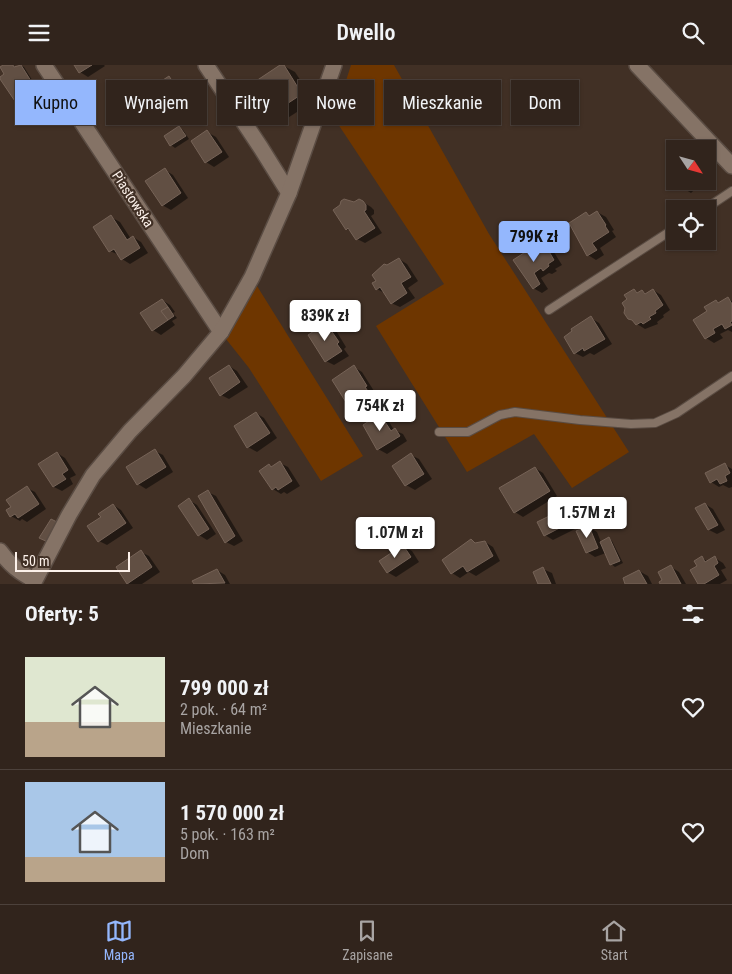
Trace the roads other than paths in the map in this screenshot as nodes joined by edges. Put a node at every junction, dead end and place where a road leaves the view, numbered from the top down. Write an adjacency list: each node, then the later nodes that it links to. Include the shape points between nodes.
1 (44, 65): 11 (street, Piastowska)
2 (206, 65): 7 (street)
3 (334, 65): 7 (street)
4 (637, 65): 5 (street)
5 (732, 166)
6 (732, 191): 8 (lane)
7 (289, 193): 11 (street, via 252,277)
8 (716, 202)
9 (666, 234): 10 (lane)
10 (549, 309)
11 (221, 332): 15 (street, via 93,475)
12 (732, 376): 13 (lane, via 677,413 655,423 580,421 515,412 500,415 468,432)
13 (439, 432)
14 (0, 551): 15 (street, via 9,563)
15 (33, 582)

